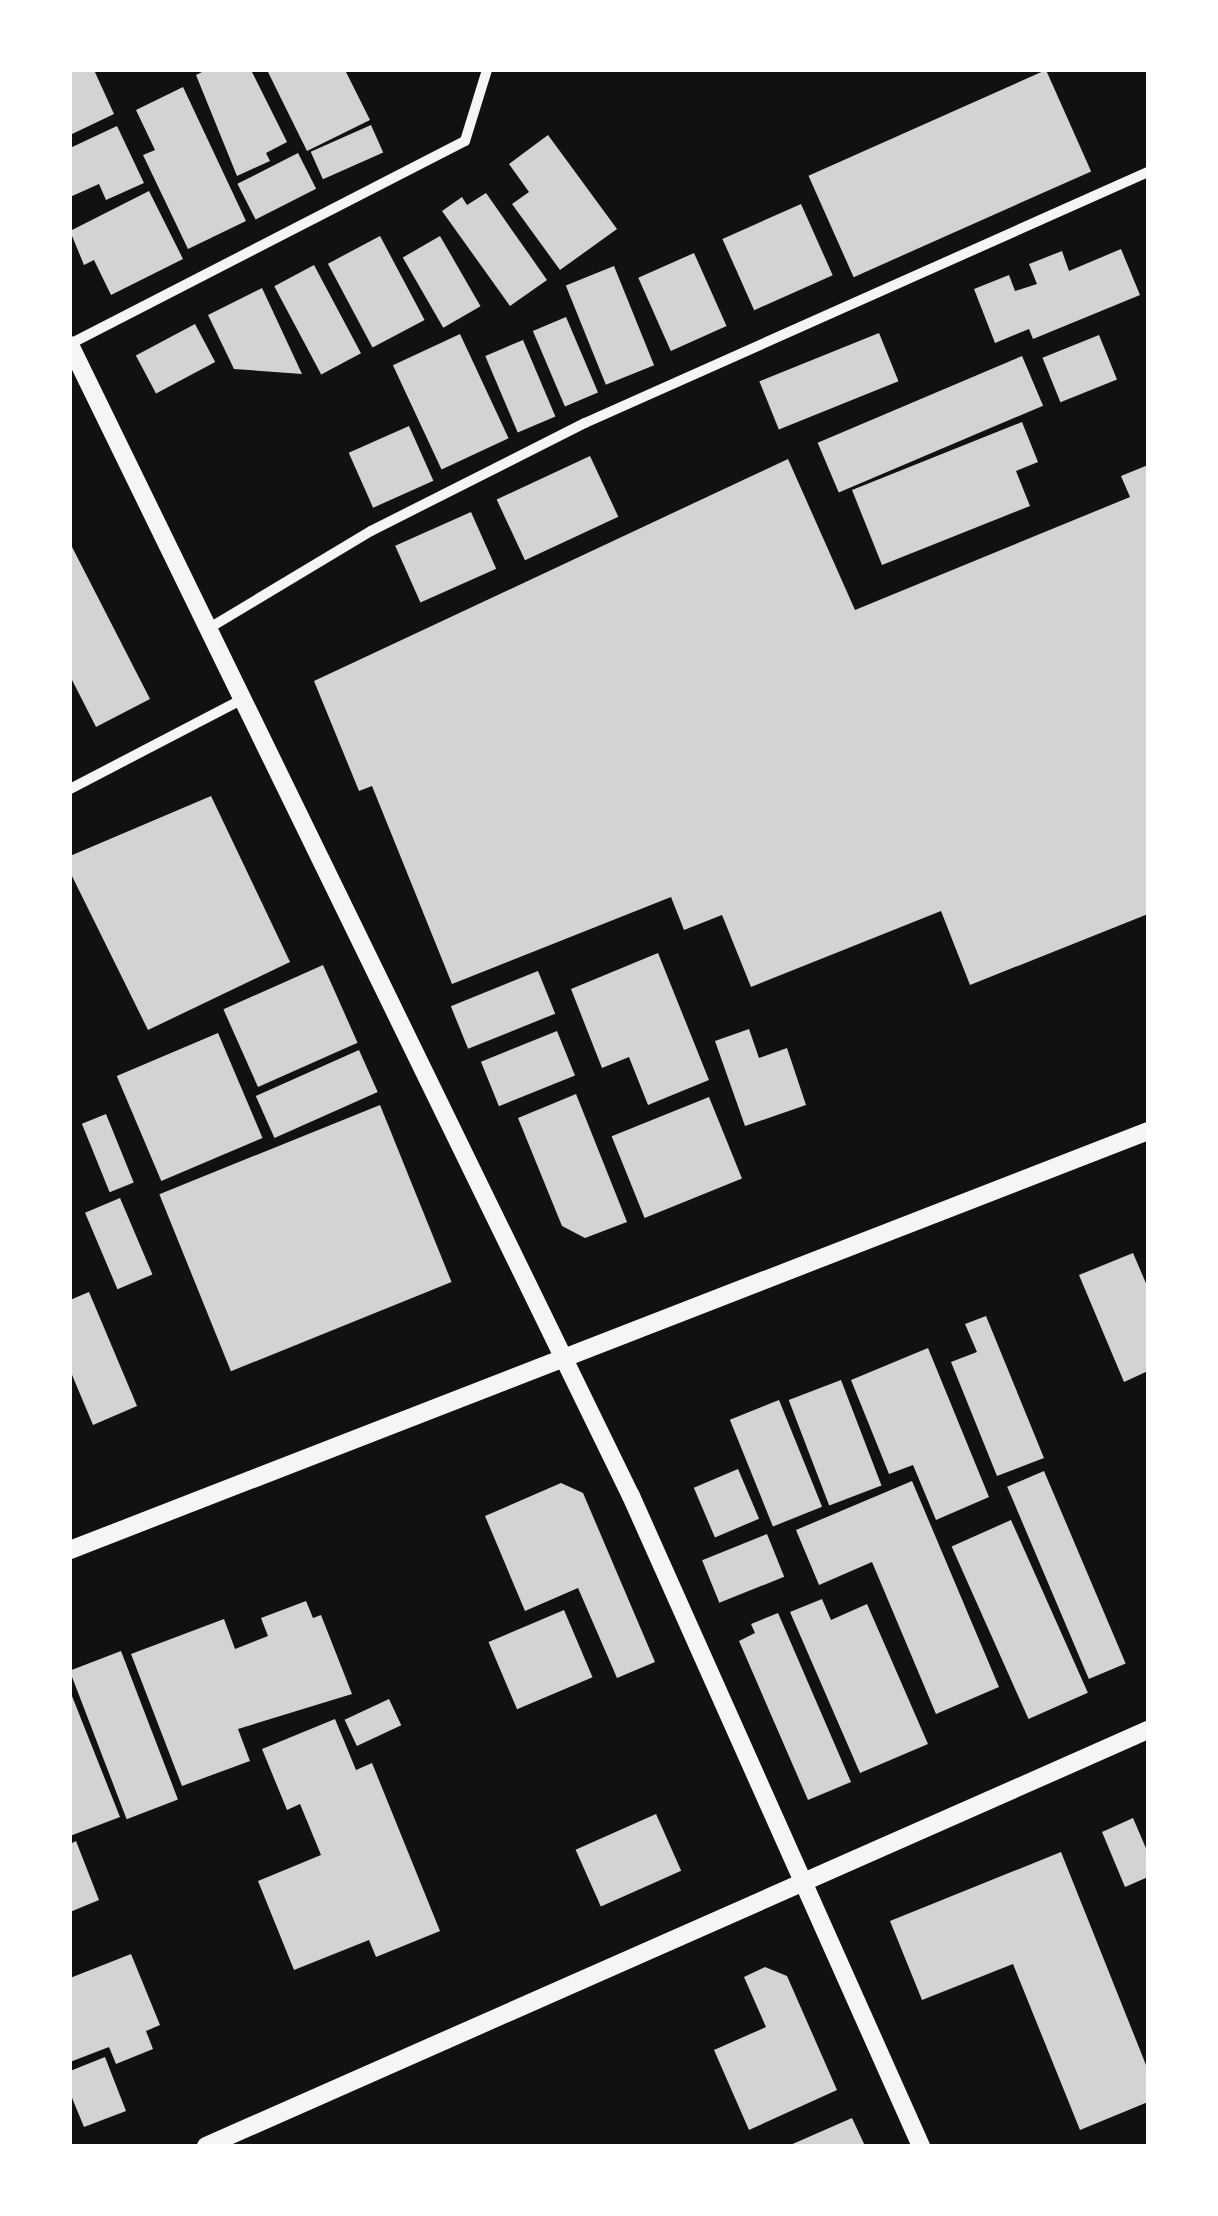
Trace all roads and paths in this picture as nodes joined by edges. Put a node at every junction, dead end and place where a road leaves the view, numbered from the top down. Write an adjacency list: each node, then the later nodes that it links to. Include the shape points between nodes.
1 (487, 70): 3 (street, via 465,141)
2 (1148, 172): 4 (street, via 585,423 371,531)
3 (70, 344): 4 (street)
4 (211, 627): 5 (street)
5 (245, 698): 6 (street); 8 (street)
6 (70, 789)
7 (1148, 1130): 8 (street)
8 (566, 1358): 9 (street); 11 (street)
9 (70, 1550)
10 (1148, 1730): 11 (street)
11 (798, 1879): 12 (street); 13 (street)
12 (206, 2146)
13 (921, 2146)

